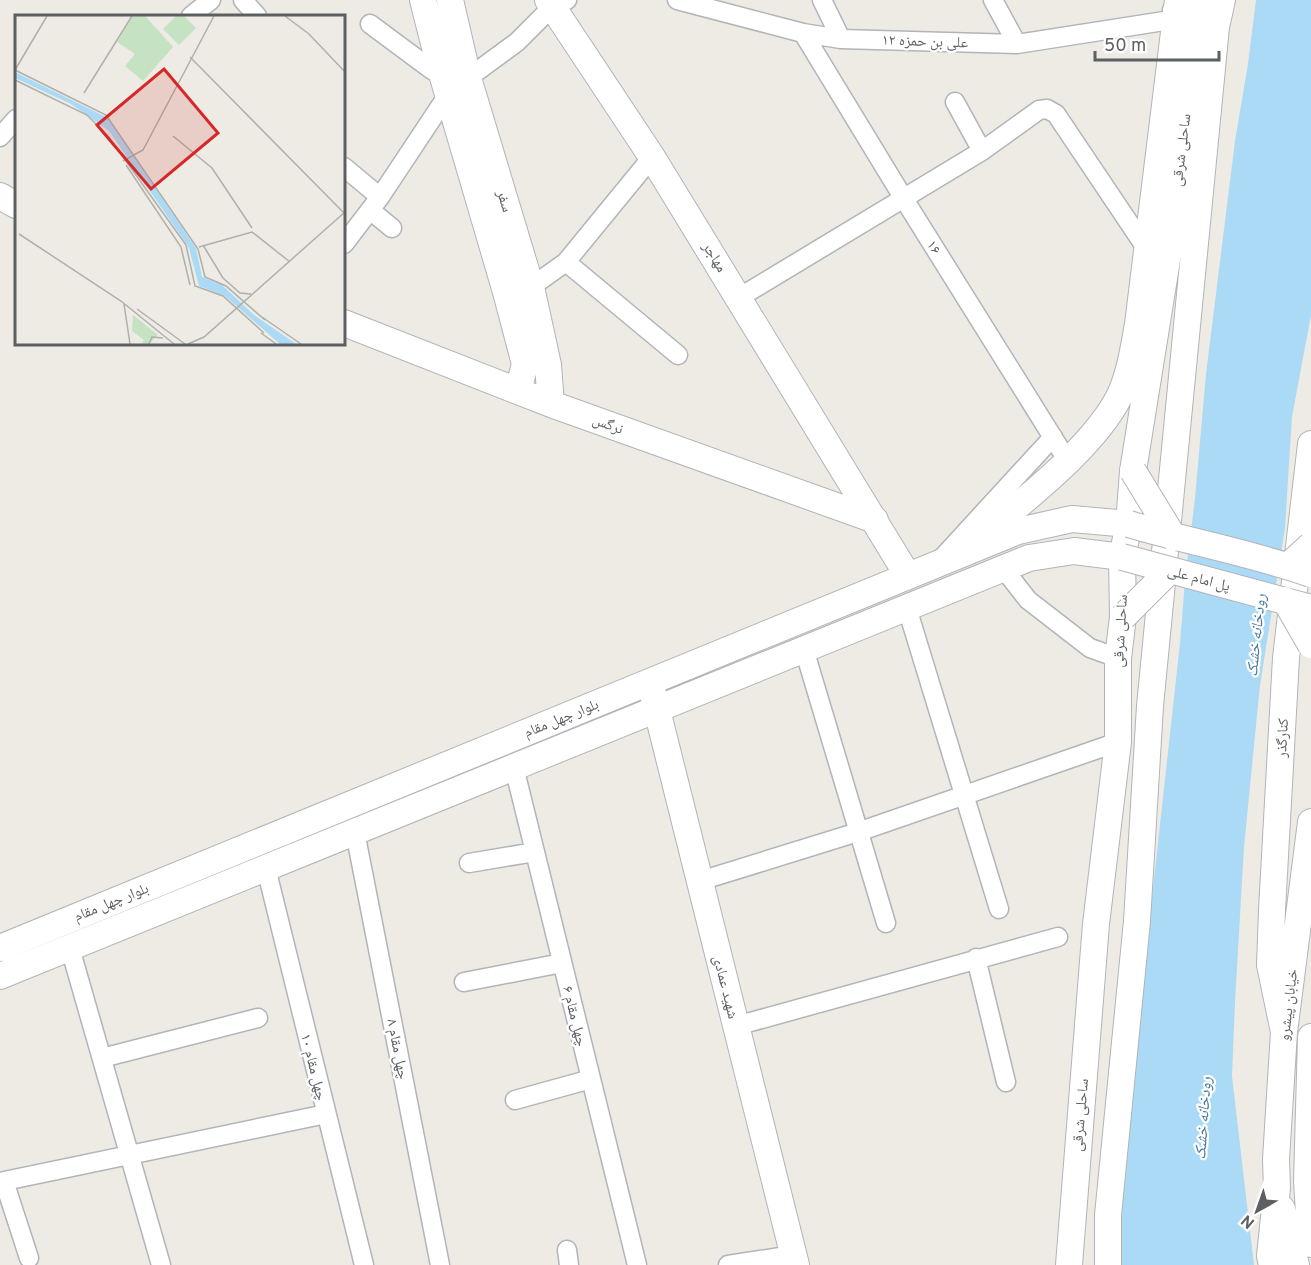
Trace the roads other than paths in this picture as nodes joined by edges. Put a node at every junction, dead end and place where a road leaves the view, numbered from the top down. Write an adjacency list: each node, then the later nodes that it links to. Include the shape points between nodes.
1 (211, 0): 13 (street)
2 (243, 0): 14 (street)
3 (423, 0): 20 (main road, سفر)
4 (450, 0): 21 (main road, سفر)
5 (677, 0): 17 (street, ۱۲ علی بن حمزه)
6 (822, 0): 18 (street)
7 (993, 0): 19 (street)
8 (1198, 0): 44 (main road, ساحلی شرقی, via 1169,247)
9 (1215, 0): 16 (main road)
10 (1222, 0): 16 (main road)
11 (556, 2): 21 (street, via 517,42); 26 (main road, مهاجر)
12 (1174, 6): 19 (street, ۱۲ علی بن حمزه); 32 (main road, ساحلی شرقی)
13 (192, 15)
14 (256, 15)
15 (370, 24): 20 (street, via 432,70)
16 (1216, 27): 106 (main road, via 1150,706 1137,921 1107,1215)
17 (803, 33): 18 (street, ۱۲ علی بن حمزه); 28 (street, ۱۶)
18 (841, 39): 19 (street, ۱۲ علی بن حمزه)
19 (1017, 44)
20 (440, 67): 21 (main road, سفر)
21 (458, 85): 29 (street); 34 (main road, سفر); 38 (main road, سفر, via 506,292)
22 (955, 102): 25 (street)
23 (15, 120): 24 (street)
24 (0, 137)
25 (981, 151): 28 (street); 32 (street, via 1039,110 1056,114)
26 (652, 157): 33 (street); 35 (main road, مهاجر)
27 (345, 168): 29 (street)
28 (904, 199): 35 (street); 41 (street, ۱۶)
29 (375, 203): 30 (street); 31 (street)
30 (392, 228)
31 (345, 243)
32 (1148, 251): 43 (main road, ساحلی شرقی, via 1131,360 1120,395 1094,434)
33 (566, 262): 34 (street); 37 (street)
34 (531, 287): 38 (main road, سفر)
35 (740, 297): 45 (main road, مهاجر)
36 (345, 323): 39 (main road, نرگس)
37 (678, 355)
38 (537, 365): 39 (main road, سفر); 40 (main road, سفر)
39 (518, 392): 40 (main road, نرگس)
40 (551, 404): 45 (main road, نرگس)
41 (1053, 436): 43 (street, ۱۶); 50 (street)
42 (1311, 444): 87 (main road, کنارگذر, via 1286,658 1272,910 1270,966)
43 (1067, 460): 50 (main road, ساحلی شرقی)
44 (1133, 471): 46 (main road, ساحلی شرقی); 47 (main road, bridge)
45 (875, 520): 54 (main road, مهاجر)
46 (1129, 524): 47 (main road, bridge); 49 (main road, ساحلی شرقی); 50 (main road, بلوار چهل مقام, via 1072,519 1018,531)
47 (1174, 538): 53 (main road, bridge)
48 (1311, 545): 53 (main road, bridge)
49 (1122, 557): 51 (main road, بلوار چهل مقام, via 1074,551 1029,558); 52 (main road, پل امام علی, bridge); 58 (main road, ساحلی شرقی)
50 (949, 559): 54 (main road, بلوار چهل مقام)
51 (1003, 568): 56 (main road, بلوار چهل مقام); 61 (street, via 1028,600 1090,648)
52 (1170, 570): 55 (main road, پل امام علی, bridge); 58 (main road, bridge)
53 (1300, 570)
54 (908, 576): 62 (main road, بلوار چهل مقام)
55 (1285, 600): 57 (main road, پل امام علی, bridge); 59 (main road, bridge)
56 (907, 608): 60 (main road, بلوار چهل مقام); 67 (street)
57 (1311, 608)
58 (1123, 617): 61 (main road, ساحلی شرقی)
59 (1311, 645)
60 (804, 649): 63 (main road, بلوار چهل مقام); 71 (street)
61 (1118, 658): 64 (main road, ساحلی شرقی)
62 (649, 682): 63 (main road, شهید عمادی); 66 (main road, بلوار چهل مقام)
63 (657, 709): 65 (main road, بلوار چهل مقام); 75 (main road, شهید عمادی)
64 (1118, 742): 67 (street); 105 (main road, ساحلی شرقی, via 1096,924)
65 (514, 767): 68 (main road, بلوار چهل مقام); 72 (street, چهل مقام ۶)
66 (403, 783): 68 (main road); 79 (main road, بلوار چهل مقام)
67 (964, 795): 71 (street); 76 (street)
68 (414, 808): 70 (main road, بلوار چهل مقام)
69 (1311, 822): 87 (main road, خیابان پیشرو)
70 (355, 832): 74 (main road, بلوار چهل مقام); 102 (street, چهل مقام ۸)
71 (858, 832): 75 (street); 77 (street)
72 (535, 852): 73 (street); 82 (street, چهل مقام ۶)
73 (469, 863)
74 (266, 868): 80 (main road, بلوار چهل مقام); 93 (street, چهل مقام ۱۰)
75 (700, 881): 86 (main road, شهید عمادی)
76 (999, 909)
77 (886, 923)
78 (1058, 937): 81 (street)
79 (0, 948)
80 (70, 948): 83 (main road, بلوار چهل مقام); 89 (street)
81 (976, 958): 86 (street); 91 (street)
82 (562, 963): 84 (street); 90 (street, چهل مقام ۶)
83 (0, 976)
84 (464, 982)
85 (258, 1018): 89 (street)
86 (736, 1026): 99 (main road, شهید عمادی)
87 (1284, 1032): 96 (main road, خیابان پیشرو)
88 (1311, 1037): 97 (main road, via 1307,1182)
89 (102, 1058): 94 (street)
90 (591, 1078): 92 (street); 103 (street, چهل مقام ۶)
91 (1006, 1082)
92 (515, 1100)
93 (326, 1114): 94 (street); 101 (street, چهل مقام ۱۰)
94 (130, 1155): 95 (street); 100 (street)
95 (2, 1182): 98 (street)
96 (1277, 1188): 107 (main road); 108 (main road)
97 (1311, 1244)
98 (29, 1258)
99 (794, 1260): 104 (street)
100 (161, 1265)
101 (364, 1265)
102 (440, 1265)
103 (637, 1265)
104 (728, 1265)
105 (1069, 1265)
106 (1108, 1265)
107 (1272, 1265)
108 (1296, 1265)

